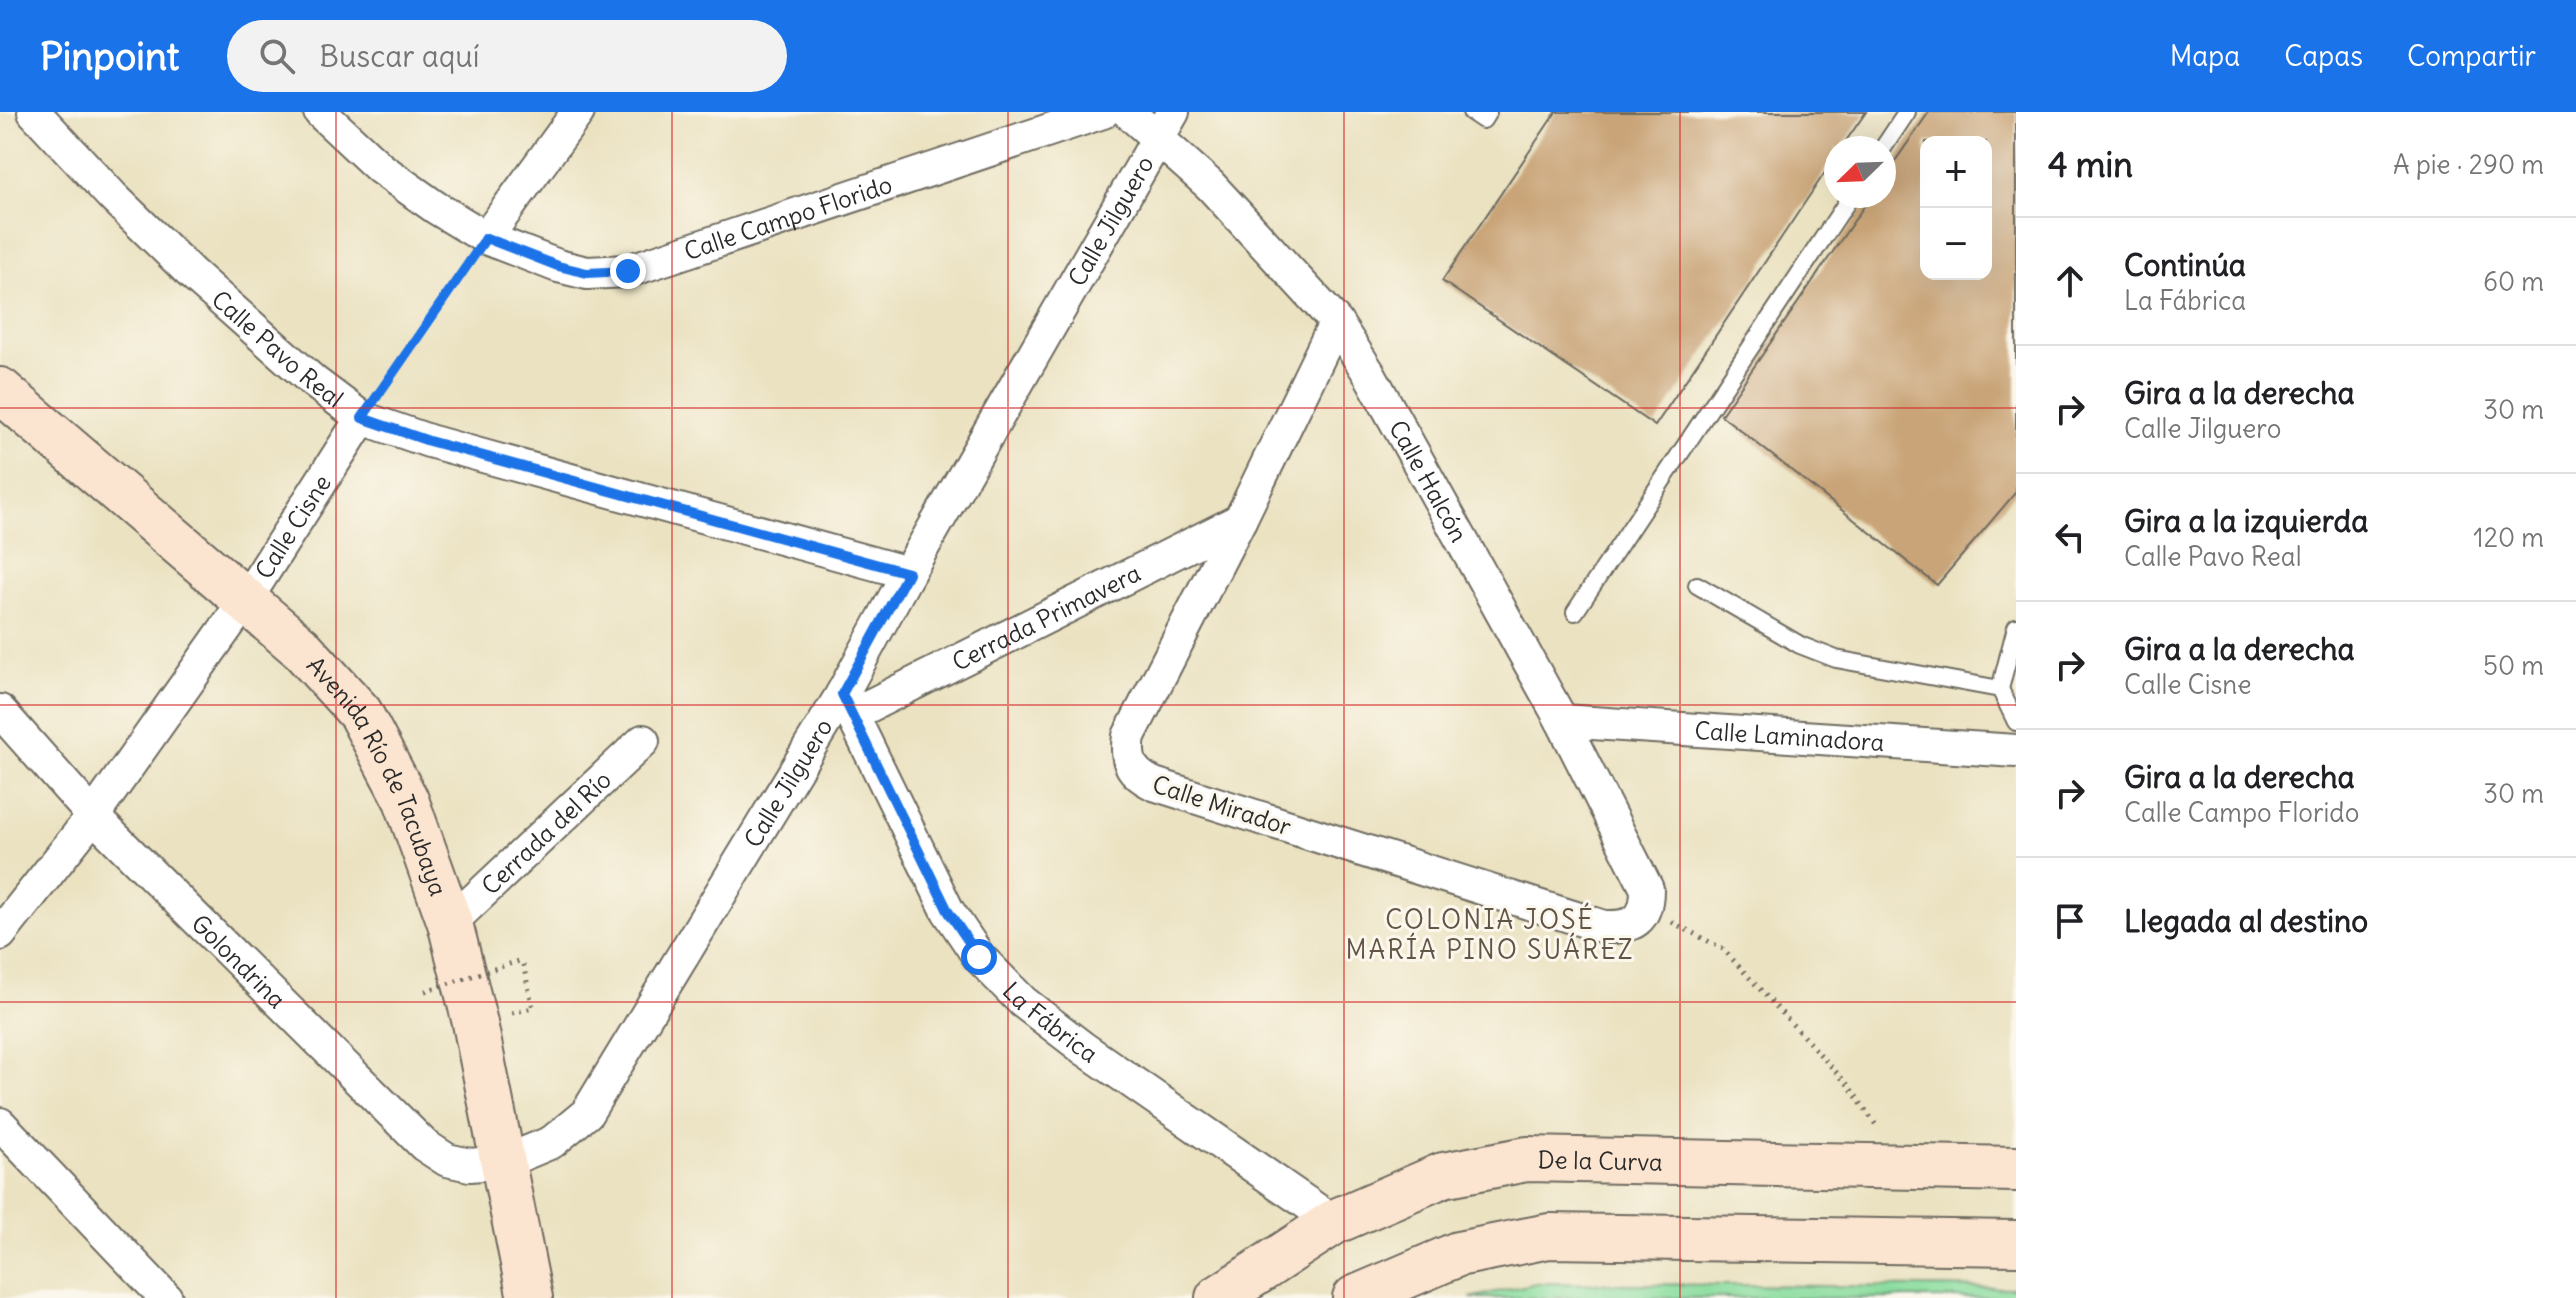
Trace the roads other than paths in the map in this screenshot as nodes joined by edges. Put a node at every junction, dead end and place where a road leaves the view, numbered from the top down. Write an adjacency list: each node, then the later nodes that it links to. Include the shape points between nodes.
1 (34, 112): 15 (street, Calle Pavo Real, via 191,273)
2 (320, 112): 12 (street, Calle Campo Florido, via 380,168)
3 (578, 112): 12 (street)
4 (1103, 112): 12 (street, Calle Campo Florido, via 628,271 587,273)
5 (1128, 112): 9 (street, Calle Halcón)
6 (1471, 112): 7 (lane, via 1483,120)
7 (1488, 112)
8 (1907, 112): 10 (lane)
9 (1166, 125): 13 (street, Calle Halcón, via 1210,185); 17 (street, Calle Jilguero)
10 (1891, 136)
11 (1843, 208): 20 (lane)
12 (486, 238)
13 (1336, 322): 16 (street, Calle Mirador); 25 (street, Calle Halcón)
14 (0, 390): 19 (main road, Avenida Río de Tacubaya)
15 (362, 418): 17 (street, Calle Pavo Real); 19 (street, Calle Cisne)
16 (1240, 520): 23 (street, Cerrada Primavera); 30 (street, Calle Mirador, via 1129,736 1126,752 1138,777 1604,927 1637,921)
17 (908, 573): 23 (street, Calle Jilguero)
18 (1697, 585): 22 (lane, via 1800,645 1836,659)
19 (245, 601): 29 (street, Calle Cisne); 31 (main road, Avenida Río de Tacubaya, via 301,648 360,713 406,800)
20 (1575, 612)
21 (2016, 627): 22 (lane)
22 (2000, 689): 26 (lane)
23 (847, 704): 34 (street, Calle Jilguero, via 587,1113 552,1142); 36 (street, La Fábrica, via 948,911 979,957 1023,1002 1083,1048)
24 (0, 711): 29 (street, Golondrina)
25 (1562, 721): 28 (street, Calle Laminadora); 30 (street, Calle Halcón, via 1647,889)
26 (2016, 722)
27 (643, 741): 31 (street, Cerrada del Río)
28 (2016, 751)
29 (93, 816): 32 (street, Calle Cisne); 34 (street, Golondrina, via 424,1145 447,1160 470,1165)
30 (1647, 908)
31 (450, 923): 34 (main road, Avenida Río de Tacubaya)
32 (0, 934)
33 (0, 1124): 38 (street)
34 (504, 1162): 39 (main road, Avenida Río de Tacubaya); 40 (main road, via 542,1245)
35 (2016, 1169): 36 (main road, De la Curva, via 1527,1159 1443,1175)
36 (1334, 1222): 41 (main road, De la Curva)
37 (2016, 1243): 42 (main road, via 1549,1236 1458,1254)
38 (166, 1298)
39 (530, 1298)
40 (557, 1298)
41 (1218, 1298)
42 (1355, 1298)

